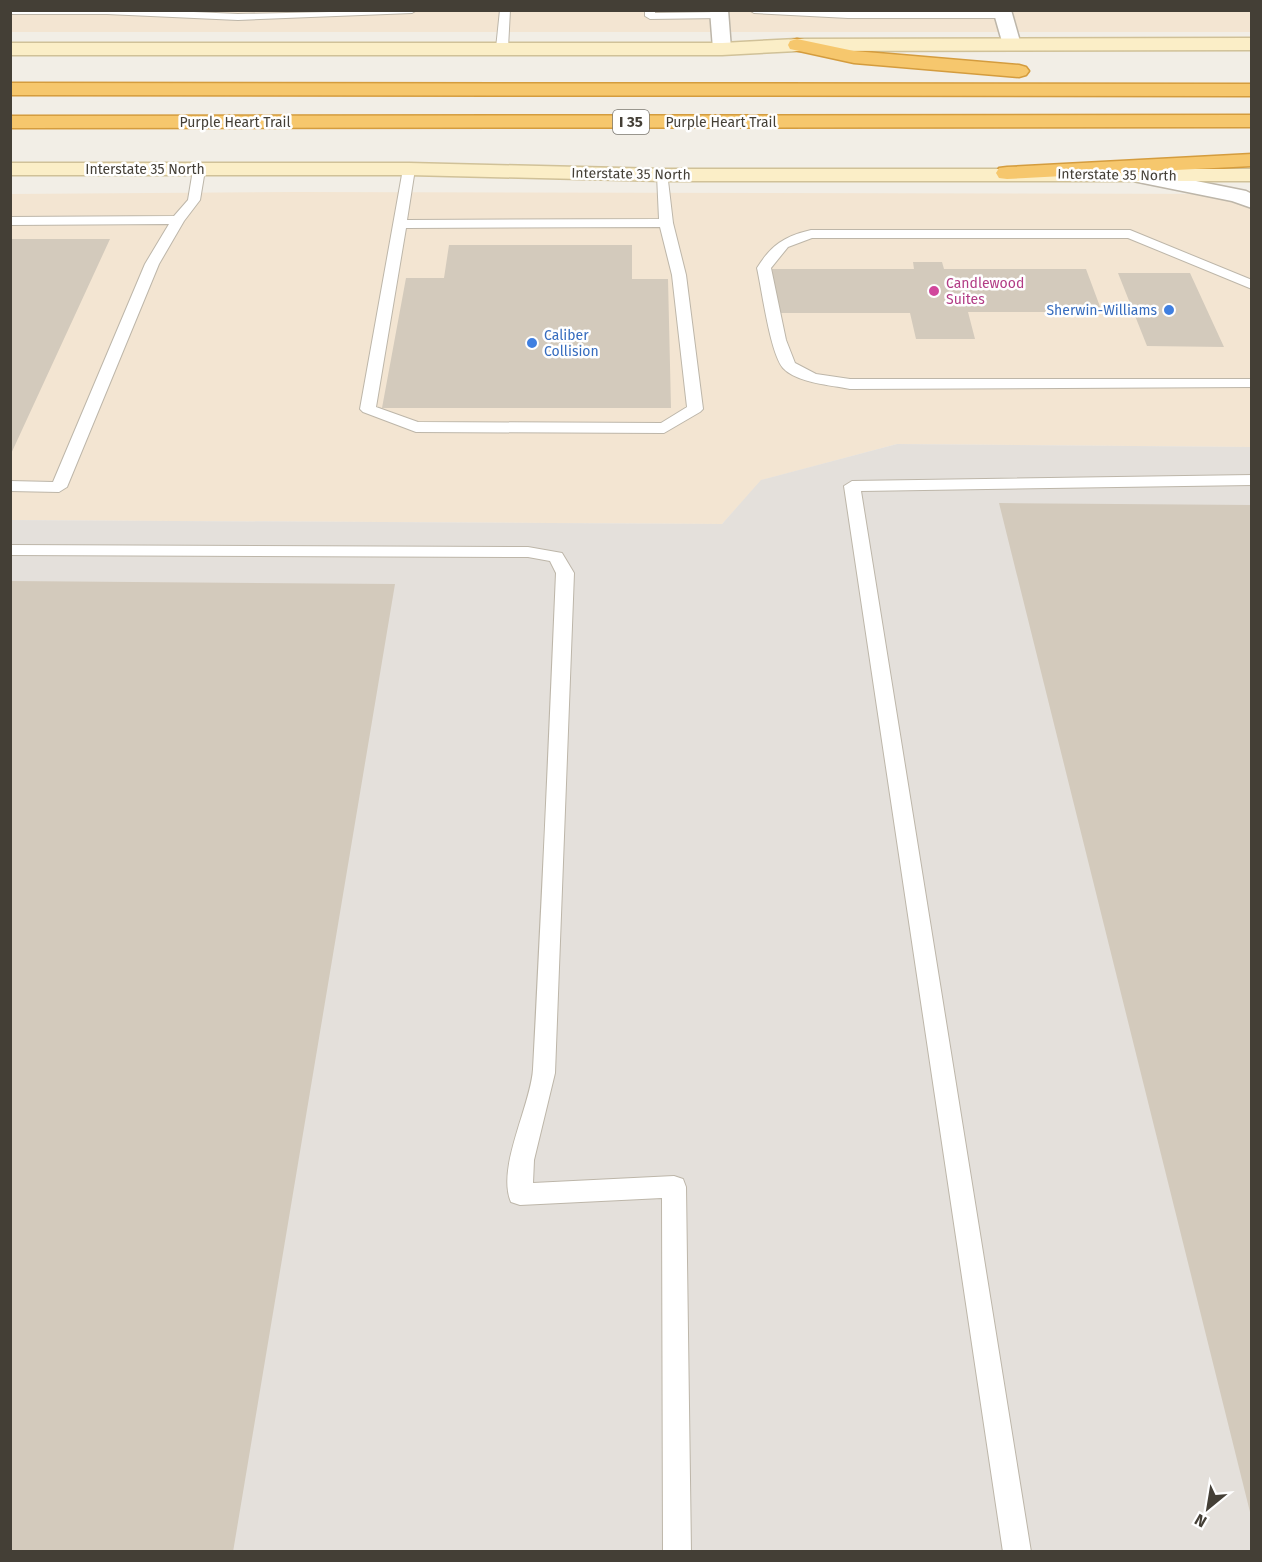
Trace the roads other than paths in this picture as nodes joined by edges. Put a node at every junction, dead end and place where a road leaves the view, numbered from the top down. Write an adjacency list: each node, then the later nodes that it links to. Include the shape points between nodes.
1 (412, 10): 6 (lane)
2 (505, 10): 14 (lane)
3 (650, 10): 8 (lane, via 650,16)
4 (754, 10): 9 (lane, via 848,15)
5 (10, 11): 7 (lane)
6 (371, 12): 10 (lane)
7 (184, 13): 10 (lane)
8 (719, 13): 15 (street)
9 (1003, 13): 13 (street)
10 (239, 14)
11 (1251, 44): 13 (main road)
12 (797, 45): 13 (main road); 15 (main road); 18 (highway, via 854,57)
13 (1012, 45)
14 (502, 48): 15 (main road); 16 (main road)
15 (722, 48)
16 (10, 49)
17 (10, 89): 18 (highway, Purple Heart Trail / I 35)
18 (1230, 90): 19 (highway, Purple Heart Trail / I 35)
19 (1251, 90)
20 (10, 122): 21 (highway, Purple Heart Trail / I 35)
21 (1251, 122)
22 (1251, 160): 26 (highway)
23 (409, 168): 25 (main road, Interstate 35 North); 27 (main road, Interstate 35 North); 34 (lane)
24 (10, 169): 25 (main road, Interstate 35 North)
25 (199, 170): 31 (lane, via 194,200)
26 (1007, 173): 27 (main road, Interstate 35 North); 29 (main road, Interstate 35 North)
27 (663, 175): 33 (lane)
28 (1251, 175): 29 (main road, Interstate 35 North)
29 (1141, 176): 30 (street)
30 (1251, 202)
31 (178, 220): 32 (lane); 38 (lane, via 152,264 59,487)
32 (10, 221)
33 (666, 223): 34 (lane); 34 (lane, via 679,275 695,409 664,428 416,427 368,409)
34 (399, 224)
35 (1251, 285): 36 (lane, via 1130,234 811,234 785,242 772,253 764,268 779,340 789,366 812,378 850,384)
36 (1251, 383)
37 (1251, 480): 41 (lane, via 852,486)
38 (10, 486)
39 (10, 550): 40 (lane, via 528,552 556,557 566,573 544,1073 522,1160 520,1194 674,1187)
40 (677, 1551)
41 (1017, 1551)

